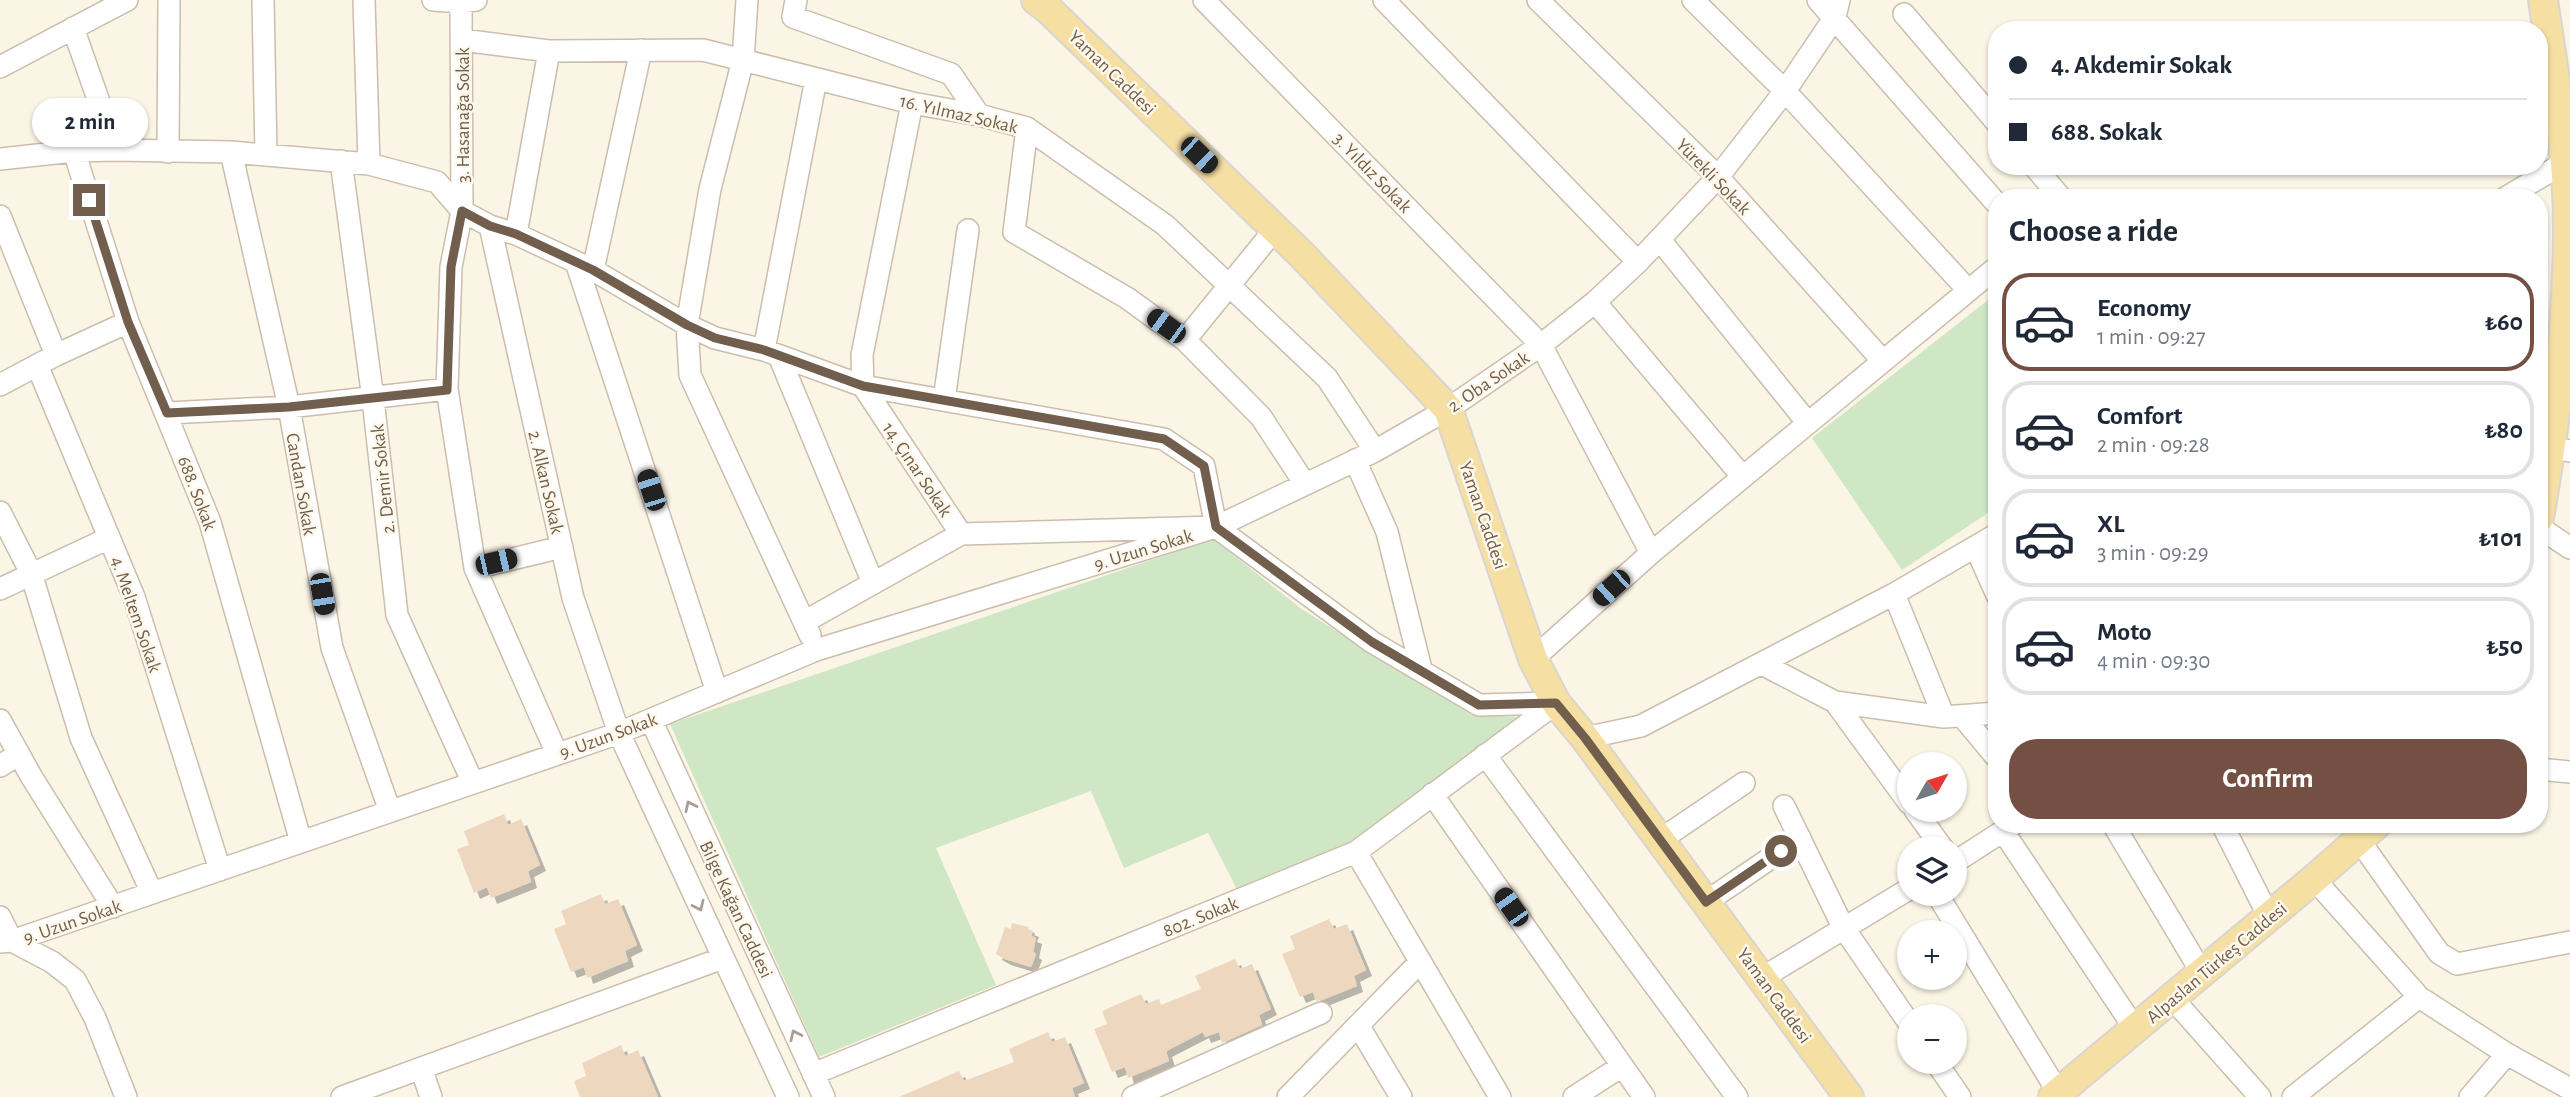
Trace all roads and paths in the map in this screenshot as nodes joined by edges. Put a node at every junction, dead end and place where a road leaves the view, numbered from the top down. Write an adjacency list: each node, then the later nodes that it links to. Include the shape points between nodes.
1 (127, 0): 18 (street)
2 (169, 0): 33 (street)
3 (263, 0): 36 (street)
4 (364, 0): 38 (street)
5 (433, 0): 15 (street)
6 (747, 0): 22 (street)
7 (796, 0): 29 (street, via 793,18 951,74)
8 (1036, 0): 50 (main road, Yaman Caddesi)
9 (1204, 0): 63 (street, 3. Yıldız Sokak)
10 (1384, 0): 54 (street)
11 (1538, 0): 43 (street, Yürekli Sokak)
12 (1693, 0): 26 (street)
13 (1818, 0): 16 (street)
14 (2543, 0): 25 (main road)
15 (469, 1): 19 (street, 3. Hasanağa Sokak)
16 (1837, 8): 26 (street, 2. Oba Sokak); 46 (street)
17 (1903, 14): 28 (street)
18 (73, 28): 23 (street); 31 (street)
19 (462, 40): 21 (street, 16. Yılmaz Sokak); 47 (street, 3. Hasanağa Sokak)
20 (641, 50): 21 (street, 16. Yılmaz Sokak); 22 (street, 16. Yılmaz Sokak, via 704,50); 55 (street)
21 (549, 51): 52 (street)
22 (743, 60): 24 (street, 16. Yılmaz Sokak); 61 (street, via 710,189)
23 (0, 67)
24 (816, 79): 27 (street, 16. Yılmaz Sokak); 64 (street)
25 (2563, 84): 39 (main road)
26 (1785, 91): 43 (street, 2. Oba Sokak); 58 (street)
27 (912, 103): 29 (street, 16. Yılmaz Sokak); 69 (street, via 862,355)
28 (1988, 113)
29 (979, 115): 30 (street, 16. Yılmaz Sokak)
30 (1027, 128): 57 (street, 16. Yılmaz Sokak, via 1166,225); 62 (street, via 1014,232 1127,298)
31 (116, 150): 32 (street); 33 (street)
32 (74, 151): 35 (street); 60 (street, 688. Sokak)
33 (168, 152): 34 (street)
34 (231, 152): 36 (street); 73 (street, Candan Sokak)
35 (3, 153)
36 (266, 155): 37 (street)
37 (341, 161): 38 (street); 71 (street, 2. Demir Sokak)
38 (369, 164): 47 (street, via 436,182)
39 (2567, 164): 40 (street); 77 (main road)
40 (2548, 174)
41 (2042, 175): 44 (street)
42 (2547, 175): 45 (street)
43 (1718, 177): 53 (street, 2. Oba Sokak); 66 (street, Yürekli Sokak)
44 (2053, 189)
45 (2521, 189)
46 (1988, 193)
47 (462, 211): 49 (street); 70 (street, 3. Hasanağa Sokak, via 451,267)
48 (0, 215): 65 (street)
49 (490, 226): 52 (street); 89 (street, 2. Alkan Sokak)
50 (1275, 229): 57 (street); 74 (main road, Yaman Caddesi)
51 (968, 230): 72 (street)
52 (516, 234): 55 (street)
53 (1660, 240): 54 (street, 2. Oba Sokak); 76 (street)
54 (1638, 262): 59 (street, 2. Oba Sokak)
55 (585, 266): 61 (street); 104 (street)
56 (1988, 274): 58 (street)
57 (1230, 286): 62 (street); 78 (street, 16. Yılmaz Sokak, via 1327,378)
58 (1968, 289): 66 (street)
59 (1595, 302): 63 (street, 2. Oba Sokak); 80 (street)
60 (128, 322): 65 (street); 75 (street, 688. Sokak)
61 (687, 325): 64 (street, via 715,338); 99 (street, via 690,375)
62 (1185, 340): 81 (street, via 1261,417)
63 (1541, 345): 74 (street, 2. Oba Sokak); 92 (street, 3. Yıldız Sokak)
64 (772, 353): 69 (street); 96 (street)
65 (56, 355): 67 (street)
66 (1882, 360): 76 (street)
67 (37, 365): 68 (street); 87 (street, 4. Meltem Sokak)
68 (0, 385)
69 (863, 386): 72 (street); 86 (street, 14. Çınar Sokak)
70 (447, 390): 71 (street); 93 (street, 3. Hasanağa Sokak)
71 (373, 399): 73 (street); 120 (street, 2. Demir Sokak, via 397,615)
72 (944, 400): 84 (street, via 1164,439 1204,466)
73 (289, 407): 75 (street); 125 (street, Candan Sokak, via 332,648)
74 (1448, 409): 78 (street, 2. Oba Sokak); 101 (main road, Yaman Caddesi)
75 (167, 413): 134 (street, 688. Sokak, via 210,522)
76 (1807, 422): 80 (street)
77 (2561, 449): 82 (main road)
78 (1375, 451): 79 (street, 2. Oba Sokak)
79 (1355, 460): 81 (street, 2. Oba Sokak); 103 (street, via 1387,532)
80 (1742, 476): 92 (street)
81 (1305, 484): 84 (street, 2. Oba Sokak)
82 (2548, 490)
83 (0, 512): 94 (street)
84 (1216, 527): 86 (street); 100 (street, 9. Uzun Sokak); 103 (street, via 1372,642)
85 (2548, 533): 91 (street)
86 (961, 534): 96 (street)
87 (109, 538): 94 (street); 137 (street, 4. Meltem Sokak, via 134,597)
88 (1988, 540): 90 (street)
89 (562, 547): 93 (street); 111 (street, 2. Alkan Sokak, via 573,598)
90 (1976, 548): 95 (street); 98 (street)
91 (2570, 548)
92 (1651, 553): 101 (street)
93 (475, 568): 115 (street, 3. Hasanağa Sokak)
94 (31, 573): 97 (street); 139 (street, via 81,738)
95 (1988, 575)
96 (873, 583): 99 (street)
97 (0, 589)
98 (1895, 594): 102 (street); 108 (street)
99 (804, 622): 100 (street)
100 (816, 649): 104 (street, 9. Uzun Sokak)
101 (1532, 659): 106 (main road, Yaman Caddesi)
102 (1762, 664): 105 (street); 112 (street, via 1641,726)
103 (1420, 669): 106 (street, via 1479,705)
104 (718, 692): 110 (street, 9. Uzun Sokak)
105 (1835, 702): 108 (street); 122 (street)
106 (1556, 703): 112 (main road, Yaman Caddesi); 116 (street, 802. Sokak)
107 (1988, 714): 108 (street)
108 (1953, 716): 113 (street)
109 (0, 720): 114 (street)
110 (651, 720): 111 (street, 9. Uzun Sokak); 162 (street, Bilge Kağan Caddesi, one-way to 110)
111 (619, 733): 115 (street, 9. Uzun Sokak); 149 (street, Bilge Kağan Caddesi, one-way to 149)
112 (1585, 738): 133 (main road, Yaman Caddesi)
113 (1988, 749)
114 (19, 754): 117 (street); 142 (street)
115 (557, 754): 120 (street, 9. Uzun Sokak)
116 (1485, 755): 123 (street, 802. Sokak); 177 (street)
117 (0, 766)
118 (2548, 770): 119 (street)
119 (2570, 772)
120 (473, 783): 125 (street, 9. Uzun Sokak)
121 (1744, 783): 133 (street)
122 (1897, 787)
123 (1433, 794): 135 (street, 802. Sokak); 160 (street)
124 (1784, 806): 132 (street)
125 (390, 811): 134 (street, 9. Uzun Sokak)
126 (2001, 833): 136 (street)
127 (2012, 833): 158 (street)
128 (2118, 833): 151 (street)
129 (2227, 833): 145 (street)
130 (2367, 833): 138 (main road, Alpaslan Türkeş Caddesi)
131 (2369, 833): 148 (street, via 2439,954 2457,964)
132 (1800, 838): 141 (street); 146 (street)
133 (1660, 840): 141 (main road, Yaman Caddesi)
134 (301, 842): 137 (street, 9. Uzun Sokak)
135 (1356, 852): 150 (street); 162 (street, 802. Sokak)
136 (1967, 854)
137 (220, 870): 139 (street, 9. Uzun Sokak)
138 (2314, 879): 145 (main road, Alpaslan Türkeş Caddesi); 153 (street)
139 (152, 893): 142 (street, 9. Uzun Sokak)
140 (1897, 896): 146 (street)
141 (1706, 902): 152 (main road, Yaman Caddesi)
142 (113, 906): 147 (street, 9. Uzun Sokak)
143 (1944, 906): 165 (street)
144 (0, 917): 147 (street)
145 (2269, 917): 151 (main road, Alpaslan Türkeş Caddesi)
146 (1843, 927): 152 (street); 155 (street)
147 (6, 942): 166 (street, via 52,962 75,980)
148 (2570, 942)
149 (723, 958): 161 (street); 169 (street, Bilge Kağan Caddesi)
150 (1419, 963): 157 (street); 174 (street)
151 (2202, 973): 154 (main road, Alpaslan Türkeş Caddesi)
152 (1762, 978): 178 (main road, Yaman Caddesi)
153 (2419, 997): 159 (street); 181 (street)
154 (2172, 998): 158 (main road, Alpaslan Türkeş Caddesi); 180 (street)
155 (1897, 1006)
156 (1321, 1013): 171 (street)
157 (1358, 1025): 172 (street); 173 (street)
158 (2135, 1029): 165 (main road, Alpaslan Türkeş Caddesi)
159 (2507, 1055): 164 (street); 182 (street)
160 (1622, 1066): 175 (street); 176 (street)
161 (421, 1068): 167 (street); 168 (street)
162 (813, 1074): 170 (street, Bilge Kağan Caddesi)
163 (1944, 1074): 179 (street)
164 (2570, 1089)
165 (2056, 1095)
166 (126, 1097)
167 (342, 1097)
168 (431, 1097)
169 (788, 1097)
170 (824, 1097)
171 (1133, 1097)
172 (1287, 1097)
173 (1402, 1097)
174 (1500, 1097)
175 (1574, 1097)
176 (1644, 1097)
177 (1737, 1097)
178 (1849, 1097)
179 (1960, 1097)
180 (2260, 1097)
181 (2293, 1097)
182 (2470, 1097)

